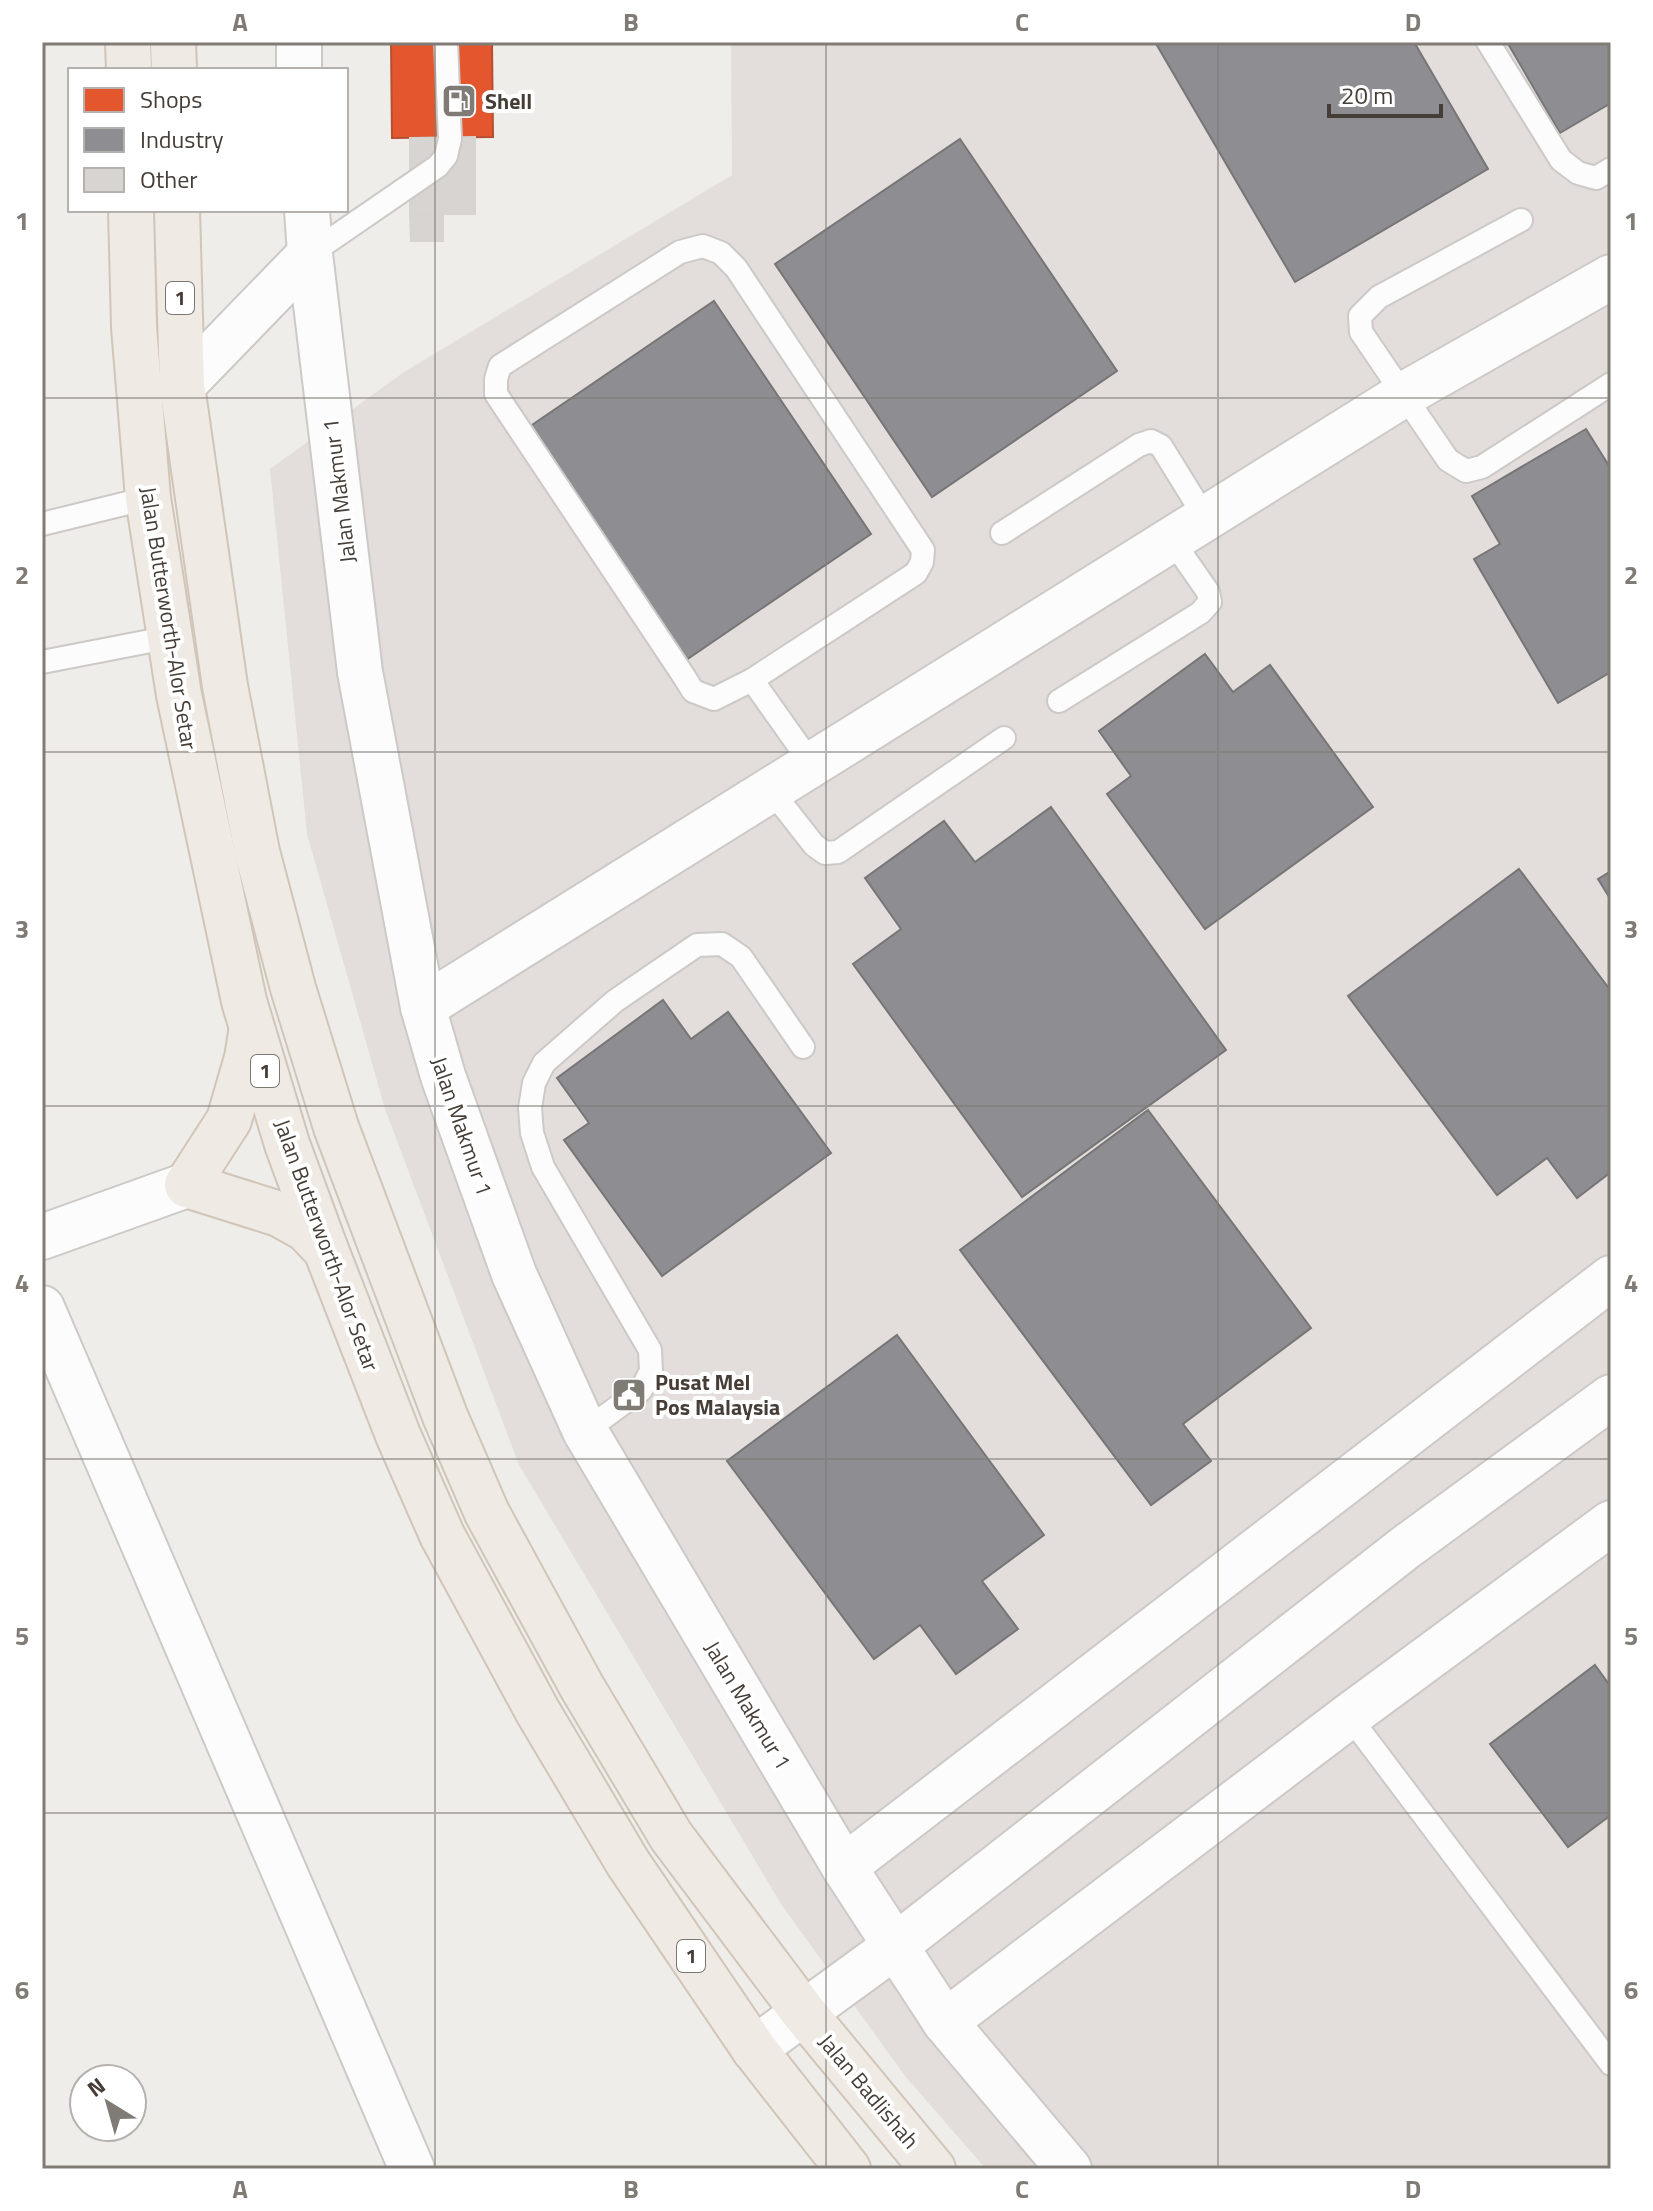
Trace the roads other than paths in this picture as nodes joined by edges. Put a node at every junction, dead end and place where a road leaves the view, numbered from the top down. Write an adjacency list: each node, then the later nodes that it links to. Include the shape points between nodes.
1 (128, 42): 6 (main road)
2 (173, 42): 7 (main road)
3 (299, 42): 8 (street)
4 (446, 42): 14 (lane, via 446,156)
5 (1488, 42): 9 (lane, via 1561,160 1596,178)
6 (129, 68)
7 (174, 68)
8 (299, 68)
9 (1611, 169)
10 (131, 212): 19 (main road, Jalan Butterworth-Alor Setar / 1)
11 (177, 212): 17 (main road, Jalan Butterworth-Alor Setar / 1)
12 (307, 212): 14 (street, Jalan Makmur 1)
13 (1521, 220): 18 (lane, via 1379,297 1360,316 1361,332)
14 (310, 254): 17 (street); 30 (street, Jalan Makmur 1, via 360,672)
15 (1611, 277): 18 (street)
16 (1611, 384): 18 (lane, via 1482,467 1466,471 1448,460)
17 (182, 386): 44 (main road, Jalan Butterworth-Alor Setar / 1, via 225,686 257,852 336,1127 445,1416 487,1513 671,1836)
18 (1403, 395): 21 (street)
19 (148, 498): 20 (lane); 23 (main road, Jalan Butterworth-Alor Setar / 1)
20 (42, 524)
21 (1189, 529): 22 (lane, via 1161,446 1151,441); 26 (lane, via 1210,602); 28 (street)
22 (1002, 533)
23 (171, 637): 24 (lane); 31 (main road, Jalan Butterworth-Alor Setar / 1)
24 (42, 662)
25 (752, 680): 25 (lane, via 916,573 923,550 736,268 721,253 703,246 680,252 500,366 496,394 693,691 714,699); 28 (lane)
26 (1059, 701)
27 (1004, 738): 29 (lane, via 838,852 825,853 814,845)
28 (811, 763): 29 (street)
29 (770, 789): 30 (street)
30 (423, 1007): 39 (street, Jalan Makmur 1, via 514,1274)
31 (252, 1026): 33 (main road, via 229,1120); 35 (main road, Jalan Butterworth-Alor Setar / 1)
32 (803, 1047): 39 (lane, via 741,957 722,944 697,945 615,1001 544,1063 530,1108 543,1167 650,1350 651,1371 641,1390)
33 (187, 1185): 34 (street); 35 (main road, via 279,1214 306,1229)
34 (42, 1237)
35 (326, 1250): 46 (main road, Jalan Butterworth-Alor Setar / 1, via 442,1535 628,1863)
36 (1611, 1278): 42 (street)
37 (42, 1308): 48 (street)
38 (1611, 1397): 43 (street, via 1406,1547)
39 (585, 1431): 42 (street, Jalan Makmur 1)
40 (1611, 1523): 41 (street)
41 (1349, 1716): 45 (street); 47 (lane)
42 (844, 1867): 43 (street, Jalan Makmur 1)
43 (894, 1947): 44 (street); 45 (street, Jalan Makmur 1)
44 (804, 2013): 46 (street); 50 (main road, Jalan Badlishah / 1)
45 (945, 2022): 51 (street, Jalan Makmur 1)
46 (754, 2049): 49 (main road, 1)
47 (1611, 2064)
48 (412, 2169)
49 (848, 2169)
50 (933, 2169)
51 (1069, 2169)

